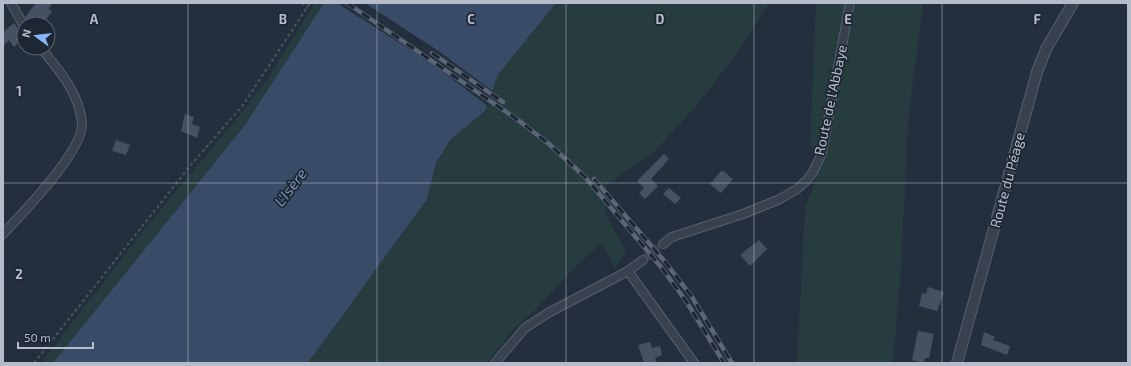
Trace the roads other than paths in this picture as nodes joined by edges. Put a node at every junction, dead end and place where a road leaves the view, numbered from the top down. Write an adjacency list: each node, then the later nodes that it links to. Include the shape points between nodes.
1 (11, 3): 4 (street)
2 (850, 3): 7 (street, Route de l'Abbaye, via 822,153 813,172 798,189 780,199 672,237)
3 (1073, 3): 12 (street, Route du Péage, via 1046,49 1037,72)
4 (18, 16)
5 (47, 56): 6 (street, via 67,80 80,112 82,126 69,156)
6 (3, 234)
7 (663, 244)
8 (643, 260): 9 (street)
9 (628, 271): 10 (street, via 525,328); 11 (street)
10 (495, 363)
11 (694, 363)
12 (956, 363)

